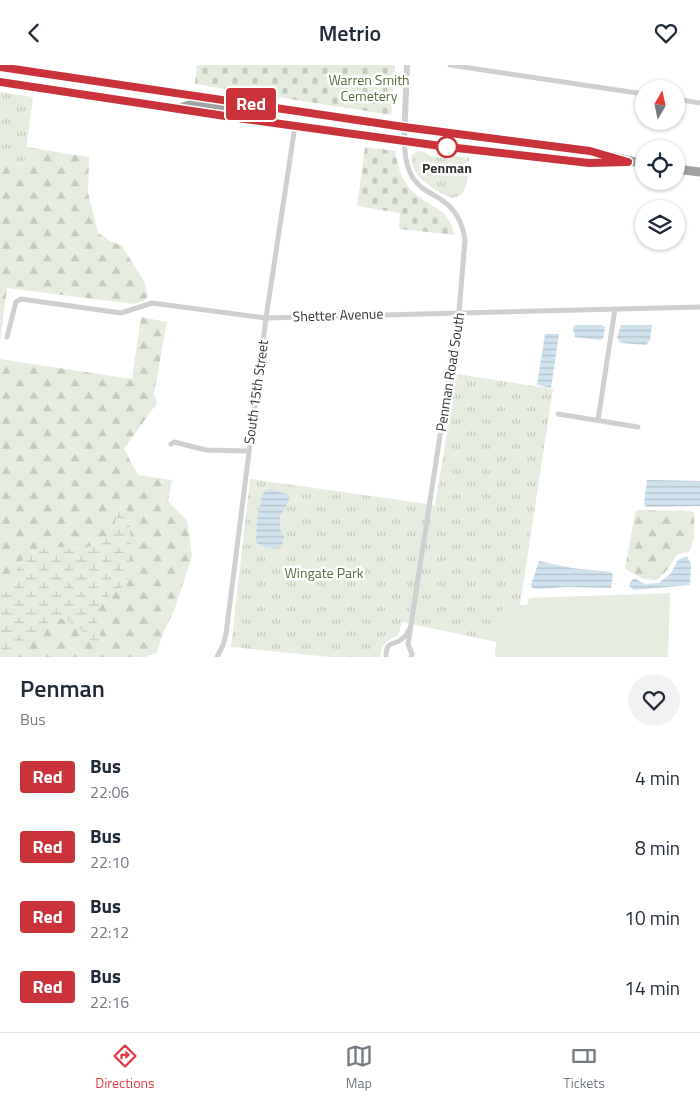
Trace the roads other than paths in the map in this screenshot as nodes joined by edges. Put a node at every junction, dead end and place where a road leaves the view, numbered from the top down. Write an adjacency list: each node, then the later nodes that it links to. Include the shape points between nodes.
1 (407, 65): 15 (street)
2 (450, 65): 7 (street)
3 (0, 67): 5 (highway)
4 (0, 82): 6 (highway)
5 (110, 83): 6 (highway, via 103,90 46,83); 8 (highway)
6 (42, 88): 9 (highway)
7 (635, 93)
8 (189, 95): 9 (highway, via 182,100 119,89); 11 (highway)
9 (107, 97): 13 (highway)
10 (685, 100): 12 (street)
11 (231, 101): 13 (highway, via 227,108 192,104); 15 (highway)
12 (700, 103)
13 (180, 109): 14 (highway)
14 (294, 126): 16 (highway); 24 (street, South 15th Street)
15 (404, 127): 16 (street); 17 (highway, via 590,151)
16 (404, 141): 17 (highway, via 589,163); 23 (street, Penman Road South, via 407,165 413,178 424,190 450,207 464,231)
17 (628, 162): 18 (highway)
18 (635, 163)
19 (685, 170): 20 (highway)
20 (700, 172)
21 (700, 307): 22 (street, Shetter Avenue)
22 (615, 309): 23 (street, Shetter Avenue); 27 (street)
23 (459, 312): 24 (street, Shetter Avenue); 31 (street, Penman Road South)
24 (266, 318): 25 (street, Shetter Avenue, via 152,303 121,313 21,299 16,303); 30 (street, South 15th Street)
25 (7, 337)
26 (558, 414): 27 (street)
27 (598, 420): 28 (street)
28 (638, 427)
29 (171, 444): 30 (street, via 206,450)
30 (248, 451): 34 (street, South 15th Street, via 226,634)
31 (411, 625): 32 (street); 33 (street, Penman Road South)
32 (398, 641): 33 (street); 35 (street, via 389,645)
33 (410, 649): 36 (street, Penman Road South)
34 (216, 657)
35 (386, 657)
36 (410, 657)

